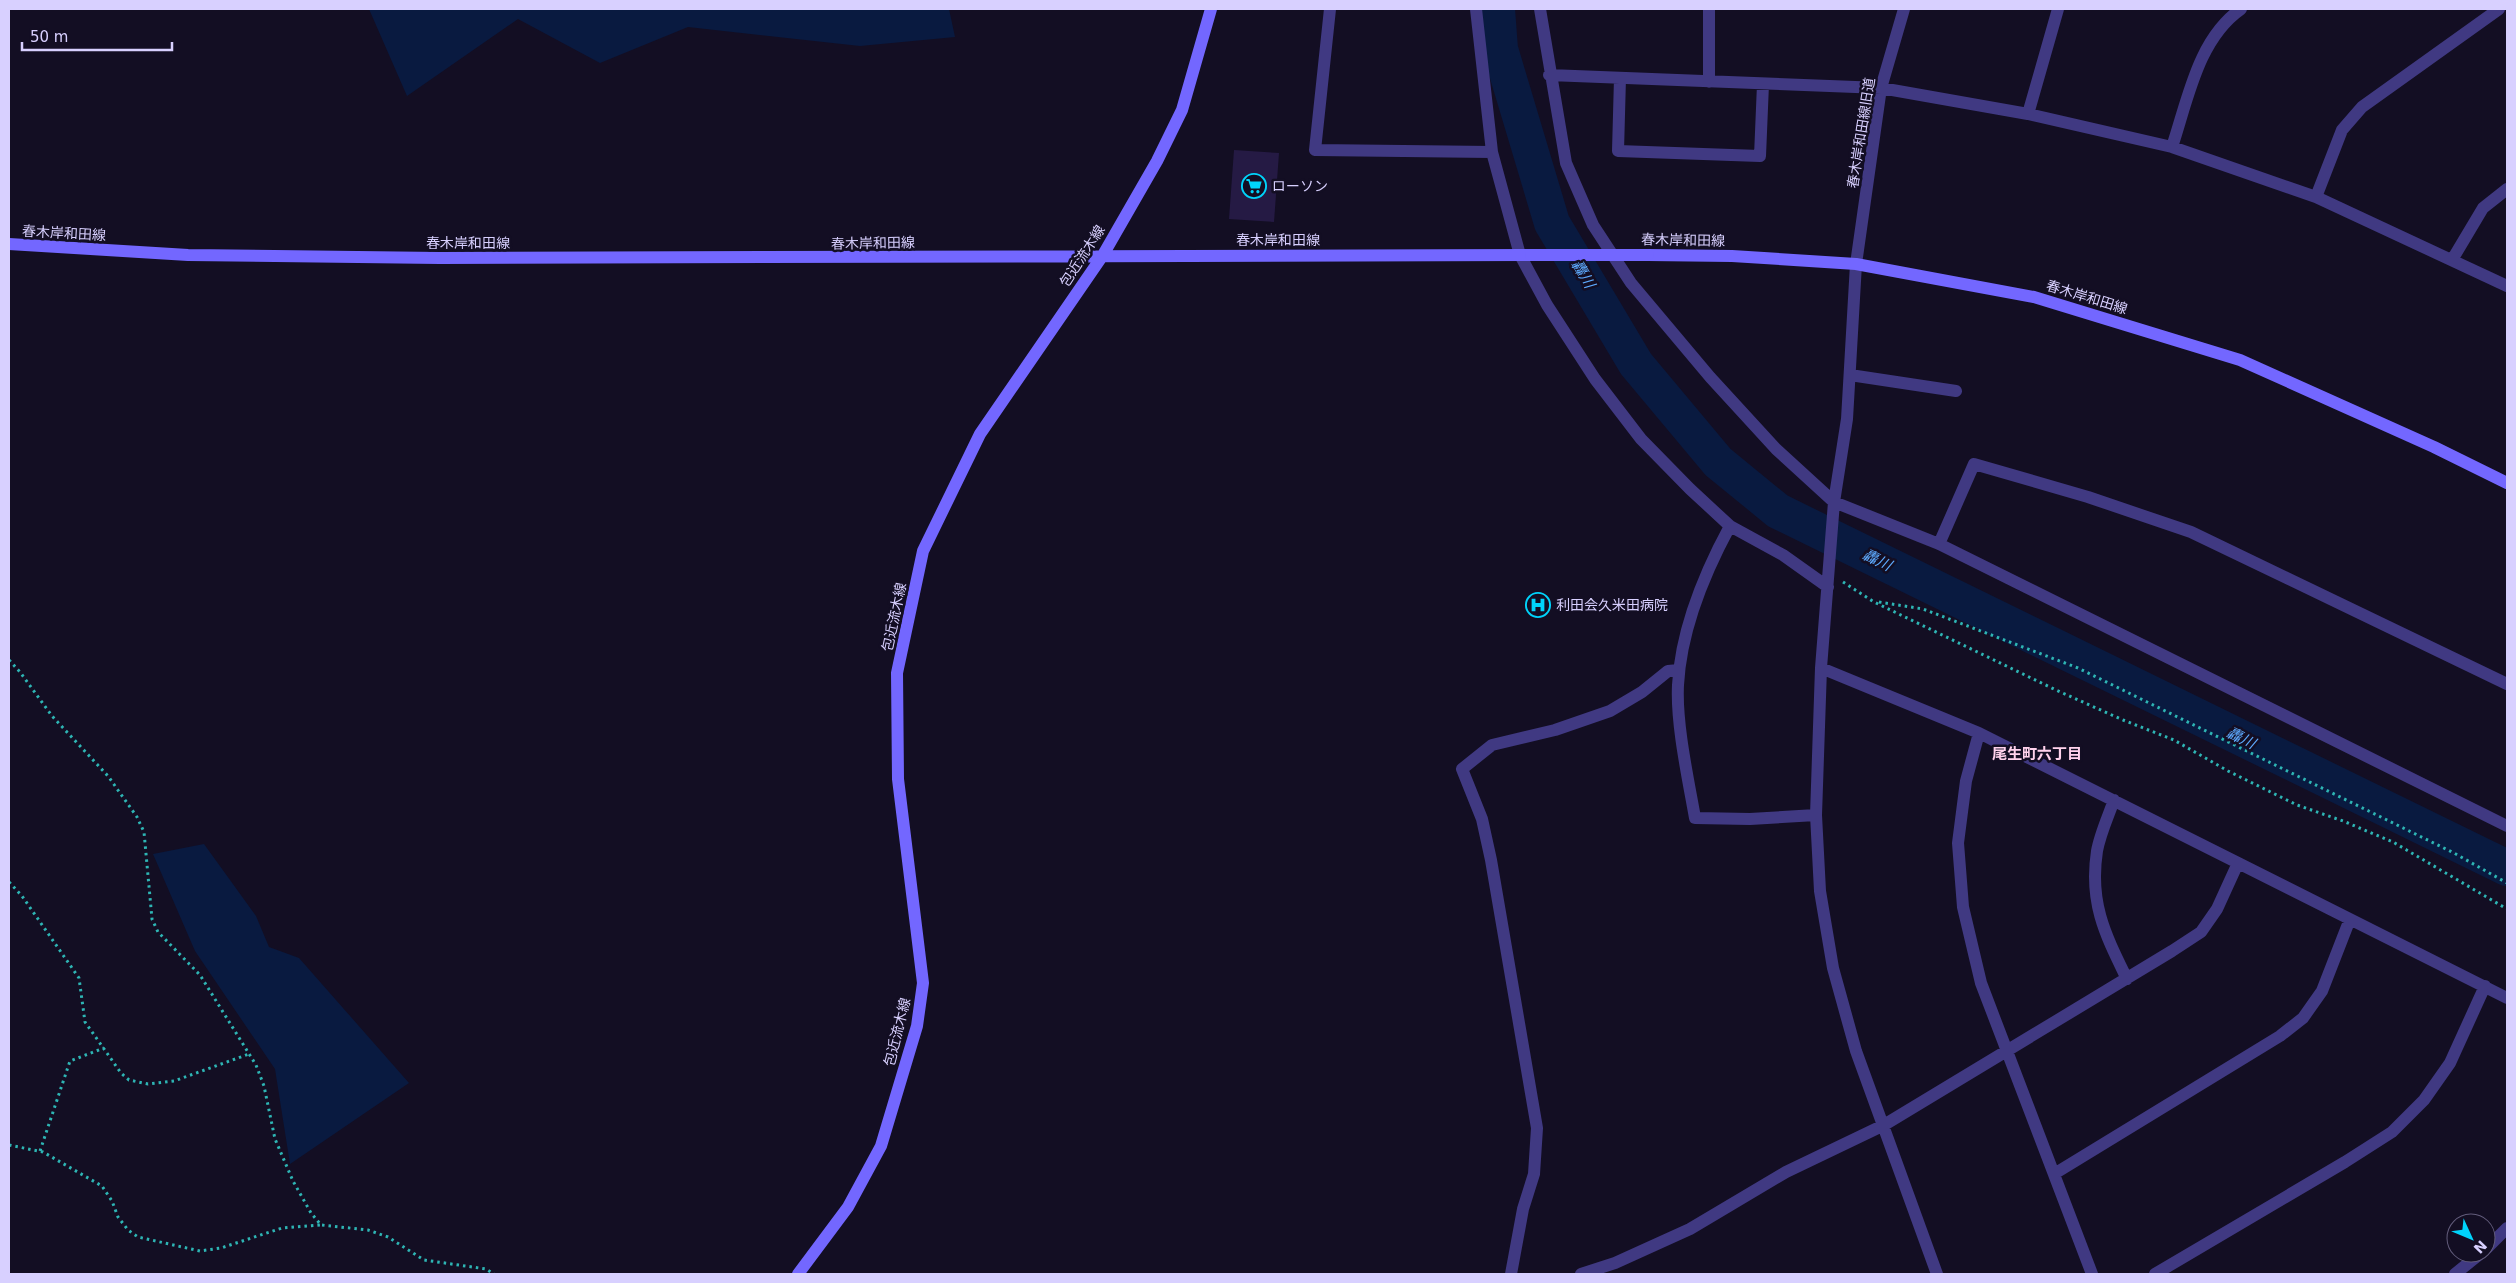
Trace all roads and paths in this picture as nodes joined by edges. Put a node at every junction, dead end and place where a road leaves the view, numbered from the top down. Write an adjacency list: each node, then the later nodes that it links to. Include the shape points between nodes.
1 (1211, 9): 21 (main road, 包近流木線, via 1182,110 1157,161)
2 (1330, 9): 17 (street, via 1315,150)
3 (1476, 9): 17 (street)
4 (1540, 9): 10 (street)
5 (1708, 9): 12 (street)
6 (1904, 9): 14 (street, 春木岸和田線旧道)
7 (2058, 9): 15 (street)
8 (2241, 9): 16 (street, via 2231,16 2206,48)
9 (2499, 9): 19 (street, via 2362,107 2342,130)
10 (1550, 75): 11 (street); 29 (street, via 1566,163 1593,225 1631,283 1710,377)
11 (1620, 78): 12 (street); 13 (street, via 1618,151 1760,156)
12 (1708, 82): 13 (street)
13 (1763, 84): 14 (street)
14 (1881, 88): 15 (street); 24 (street, 春木岸和田線旧道)
15 (2028, 114): 16 (street)
16 (2172, 146): 19 (street)
17 (1492, 152): 22 (street)
18 (2507, 189): 23 (street, via 2482,208)
19 (2316, 197): 23 (street)
20 (9, 244): 21 (main road, 春木岸和田線, via 188,255 411,258 813,259)
21 (1102, 255): 22 (main road, 春木岸和田線); 63 (main road, 包近流木線, via 980,434 923,551 897,673 898,779 923,983 917,1026 881,1146 848,1207)
22 (1526, 255): 24 (main road, 春木岸和田線, bridge, via 1732,256); 30 (street, via 1547,305 1595,379 1641,439)
23 (2452, 260): 25 (street)
24 (1856, 264): 26 (street, 春木岸和田線旧道); 28 (main road, 春木岸和田線, via 2034,297 2240,360)
25 (2507, 286)
26 (1850, 375): 27 (street); 29 (street, 春木岸和田線旧道)
27 (1956, 391)
28 (2507, 483)
29 (1834, 507): 31 (street); 32 (street, 春木岸和田線旧道)
30 (1730, 526): 33 (street, via 1783,555); 37 (street, via 1709,566 1681,652)
31 (1939, 544): 38 (street, via 1974,464 2088,497 2190,532); 42 (street)
32 (1829, 574): 33 (street, 春木岸和田線旧道); 34 (path)
33 (1828, 588): 36 (street, 春木岸和田線旧道)
34 (1874, 602): 45 (path, via 1923,609 2078,668); 46 (path, via 2065,694 2174,740 2297,805 2393,842)
35 (9, 660): 53 (path, via 52,716 108,776 137,816 144,832 152,919 158,932 200,975)
36 (1822, 668): 39 (street); 41 (street, 春木岸和田線旧道)
37 (1680, 670): 41 (street, via 1678,687 1684,754 1695,818); 64 (street, via 1668,671 1642,692 1610,711 1555,730 1492,745 1462,769 1482,819 1491,860 1537,1128 1534,1174)
38 (2507, 684)
39 (1979, 733): 40 (street); 52 (street, via 1966,781 1958,842 1963,907 1981,983)
40 (2114, 800): 43 (street); 48 (street, via 2097,850 2094,897 2105,935)
41 (1816, 815): 54 (street, 春木岸和田線旧道, via 1820,891 1833,968 1856,1051)
42 (2507, 826)
43 (2238, 863): 47 (street); 48 (street, via 2201,932)
44 (9, 882): 51 (path, via 79,978 86,1022)
45 (2507, 883)
46 (2507, 909)
47 (2350, 919): 49 (street); 57 (street, via 2322,991 2303,1018 2280,1036)
48 (2127, 979): 52 (street)
49 (2485, 986): 50 (street); 68 (street, via 2450,1063 2424,1100 2392,1132)
50 (2507, 998)
51 (104, 1048): 53 (path, via 121,1073 130,1080 148,1084 174,1081); 56 (path, via 70,1061)
52 (2008, 1052): 54 (street); 57 (street)
53 (249, 1054): 58 (path, via 264,1086 275,1139 293,1181)
54 (1884, 1125): 65 (street, via 1786,1172 1690,1229 1615,1263); 66 (street, 春木岸和田線旧道)
55 (9, 1145): 56 (path)
56 (40, 1151): 58 (path, via 102,1186 118,1218 138,1237 200,1251 221,1248 282,1228)
57 (2054, 1174): 67 (street)
58 (321, 1225): 62 (path, via 368,1230 388,1237 424,1260)
59 (2507, 1228): 60 (street)
60 (2496, 1238)
61 (2469, 1263): 69 (street)
62 (494, 1274)
63 (798, 1274)
64 (1511, 1274)
65 (1581, 1274)
66 (1937, 1274)
67 (2092, 1274)
68 (2155, 1274)
69 (2455, 1274)

